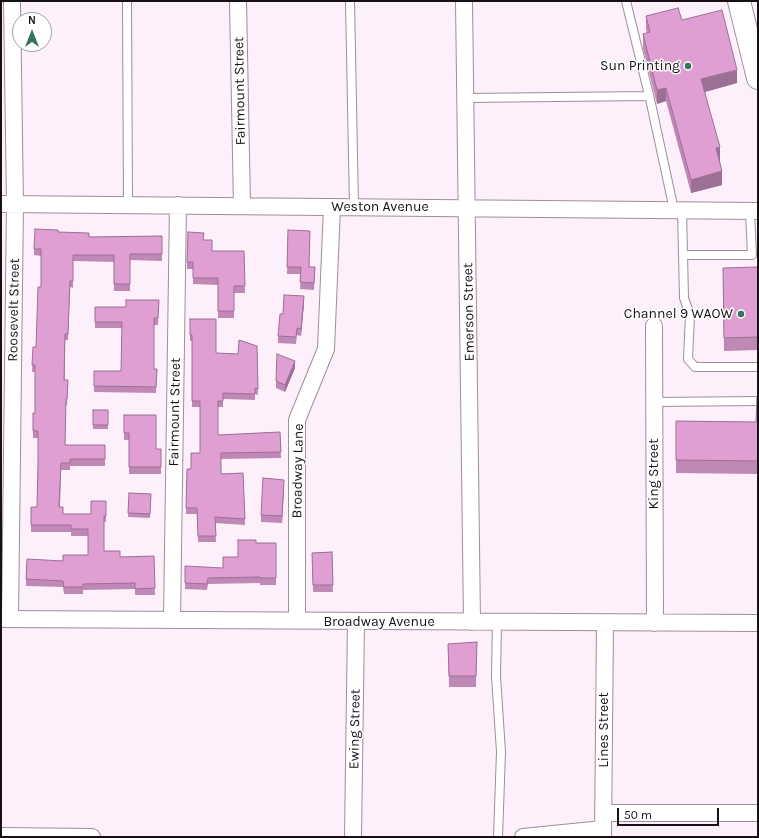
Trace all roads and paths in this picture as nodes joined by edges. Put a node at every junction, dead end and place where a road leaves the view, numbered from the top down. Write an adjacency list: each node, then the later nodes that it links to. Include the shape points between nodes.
1 (12, 1): 11 (street, Roosevelt Street)
2 (127, 1): 12 (lane)
3 (238, 1): 14 (street, Fairmount Street)
4 (350, 1): 16 (lane)
5 (464, 1): 10 (street, Emerson Street)
6 (626, 1): 9 (lane)
7 (739, 1): 8 (main road)
8 (758, 78)
9 (649, 96): 10 (lane); 18 (lane)
10 (466, 98): 17 (street, Emerson Street)
11 (8, 204): 12 (street, Weston Avenue); 25 (street, Roosevelt Street)
12 (128, 205): 13 (street, Weston Avenue)
13 (178, 206): 14 (street, Weston Avenue); 26 (street, Fairmount Street)
14 (242, 206): 15 (street, Weston Avenue)
15 (332, 207): 16 (street, Weston Avenue); 27 (street, Broadway Lane, via 326,349 297,420)
16 (354, 207): 17 (street, Weston Avenue)
17 (467, 208): 18 (street, Weston Avenue); 29 (street, Emerson Street)
18 (678, 210): 19 (street, Weston Avenue); 20 (lane)
19 (754, 211): 20 (lane, via 752,255)
20 (683, 255): 22 (lane, via 684,298 690,316 688,359 695,367)
21 (654, 326): 24 (street, King Street)
22 (758, 367)
23 (758, 401): 24 (lane)
24 (654, 402): 32 (street, King Street)
25 (5, 619): 26 (street, Broadway Avenue)
26 (172, 619): 27 (street, Broadway Avenue)
27 (296, 621): 28 (street, Broadway Avenue)
28 (356, 622): 29 (street, Broadway Avenue); 38 (street, Ewing Street)
29 (472, 622): 30 (street, Broadway Avenue)
30 (497, 622): 31 (street, Broadway Avenue); 39 (lane, via 496,676 500,752)
31 (605, 623): 32 (street, Broadway Avenue); 35 (street, Lines Street)
32 (655, 623): 33 (street, Broadway Avenue)
33 (758, 623)
34 (758, 813): 35 (street)
35 (603, 826): 40 (street)
36 (1, 836): 37 (street)
37 (92, 837)
38 (353, 837)
39 (498, 837)
40 (523, 837)

